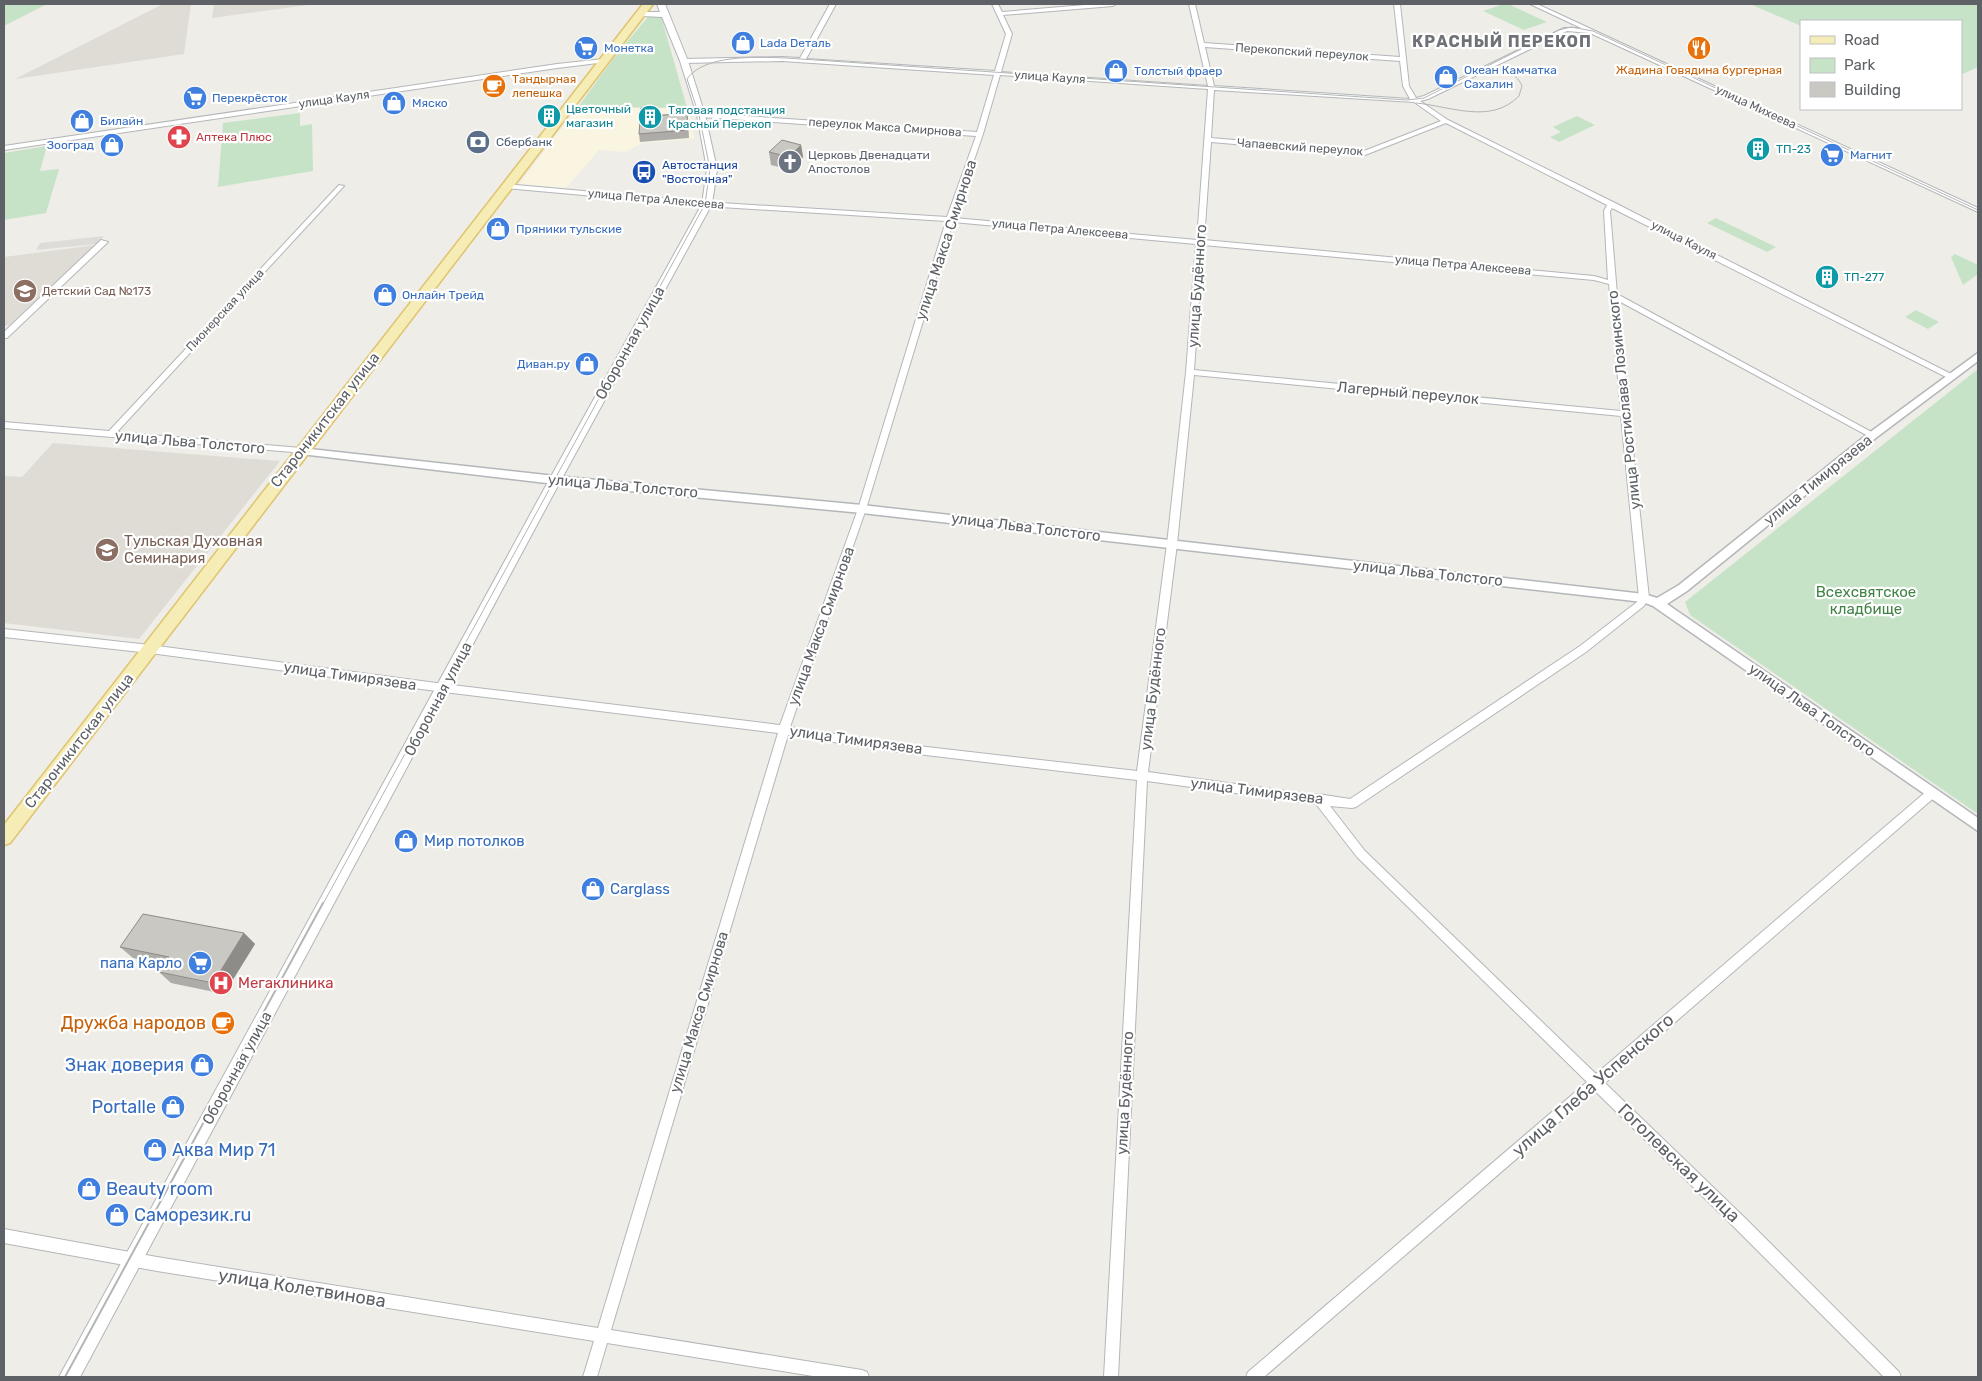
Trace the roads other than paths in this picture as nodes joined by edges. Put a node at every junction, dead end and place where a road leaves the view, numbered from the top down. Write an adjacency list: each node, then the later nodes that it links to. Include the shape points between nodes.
1 (648, 4): 10 (main road, Староникитская улица)
2 (661, 4): 12 (main road, Оборонная улица)
3 (833, 4): 16 (street)
4 (995, 4): 11 (street, улица Макса Смирнова)
5 (1113, 4): 9 (street)
6 (1192, 4): 14 (street, улица Будённого)
7 (1397, 4): 15 (street)
8 (1533, 4): 13 (street, улица Михеева)
9 (1096, 5): 11 (street)
10 (642, 14): 12 (main road); 17 (main road, Староникитская улица)
11 (1000, 14): 19 (street, улица Макса Смирнова, via 1009,34)
12 (666, 15): 18 (main road, Оборонная улица)
13 (1592, 31): 21 (street, via 1566,29); 31 (street, улица Михеева)
14 (1202, 45): 15 (street, Перекопский переулок); 20 (street, улица Будённого)
15 (1403, 59): 21 (street, via 1406,86 1412,98)
16 (802, 60): 18 (street, улица Кауля, via 759,58); 19 (street, улица Кауля)
17 (604, 61): 26 (street, улица Кауля); 28 (main road, Староникитская улица)
18 (684, 62): 22 (main road, Оборонная улица)
19 (997, 73): 20 (street, улица Кауля); 24 (street, улица Макса Смирнова)
20 (1211, 87): 21 (street, улица Кауля); 25 (street, улица Будённого)
21 (1418, 101): 23 (street, улица Кауля)
22 (700, 115): 24 (street, переулок Макса Смирнова); 30 (main road, Оборонная улица, via 712,169)
23 (1446, 121): 25 (street, Чапаевский переулок, via 1365,153); 29 (street, улица Кауля)
24 (980, 134): 32 (street, улица Макса Смирнова)
25 (1208, 140): 34 (street, улица Будённого)
26 (4, 148)
27 (340, 186): 43 (street, Пионерская улица)
28 (506, 186): 30 (street, улица Петра Алексеева); 45 (main road, Староникитская улица)
29 (1610, 203): 35 (street, улица Ростислава Лозинского, via 1607,211); 40 (street, улица Кауля)
30 (707, 204): 32 (street, улица Петра Алексеева); 46 (main road, Оборонная улица)
31 (1978, 210)
32 (950, 219): 34 (street, улица Петра Алексеева); 47 (street, улица Макса Смирнова)
33 (104, 242): 37 (street)
34 (1200, 242): 35 (street, улица Петра Алексеева, via 1594,278); 39 (street, улица Будённого)
35 (1612, 283): 36 (street, улица Ростислава Лозинского)
36 (1613, 295): 41 (street, улица Ростислава Лозинского); 44 (street)
37 (4, 336)
38 (1978, 356): 40 (street, улица Тимирязева)
39 (1190, 372): 41 (street, Лагерный переулок); 48 (street, улица Будённого)
40 (1951, 376): 44 (street, улица Тимирязева)
41 (1626, 414): 49 (street, улица Ростислава Лозинского)
42 (4, 425): 43 (street, улица Льва Толстого)
43 (110, 435): 45 (street, улица Льва Толстого)
44 (1873, 435): 50 (street, улица Тимирязева, via 1683,588)
45 (301, 451): 46 (street, улица Льва Толстого); 52 (main road, Староникитская улица)
46 (554, 480): 47 (street, улица Льва Толстого); 53 (main road, Оборонная улица)
47 (862, 509): 48 (street, улица Льва Толстого); 54 (street, улица Макса Смирнова)
48 (1172, 544): 49 (street, улица Льва Толстого); 55 (street, улица Будённого)
49 (1644, 598): 50 (street, улица Льва Толстого); 57 (street, улица Тимирязева, via 1641,604 1583,649 1352,804)
50 (1657, 603): 56 (street, улица Льва Толстого)
51 (4, 633): 52 (street, улица Тимирязева)
52 (150, 649): 53 (street, улица Тимирязева); 59 (main road, Староникитская улица)
53 (444, 688): 54 (street, улица Тимирязева); 62 (main road, Оборонная улица)
54 (784, 730): 55 (street, улица Тимирязева, via 892,747); 63 (street, улица Макса Смирнова)
55 (1142, 776): 57 (street, улица Тимирязева); 67 (street, улица Будённого)
56 (1932, 793): 58 (street, улица Льва Толстого); 60 (street, улица Глеба Успенского)
57 (1318, 798): 60 (street, Гоголевская улица, via 1361,854)
58 (1978, 825)
59 (4, 838)
60 (1596, 1082): 68 (street, улица Глеба Успенского); 69 (street, Гоголевская улица)
61 (4, 1236): 62 (street, улица Колетвинова)
62 (133, 1260): 63 (street, улица Колетвинова); 64 (main road, Оборонная улица)
63 (602, 1336): 65 (street, улица Макса Смирнова); 66 (street, улица Колетвинова)
64 (69, 1377)
65 (590, 1377)
66 (862, 1377)
67 (1111, 1377)
68 (1253, 1377)
69 (1894, 1377)

